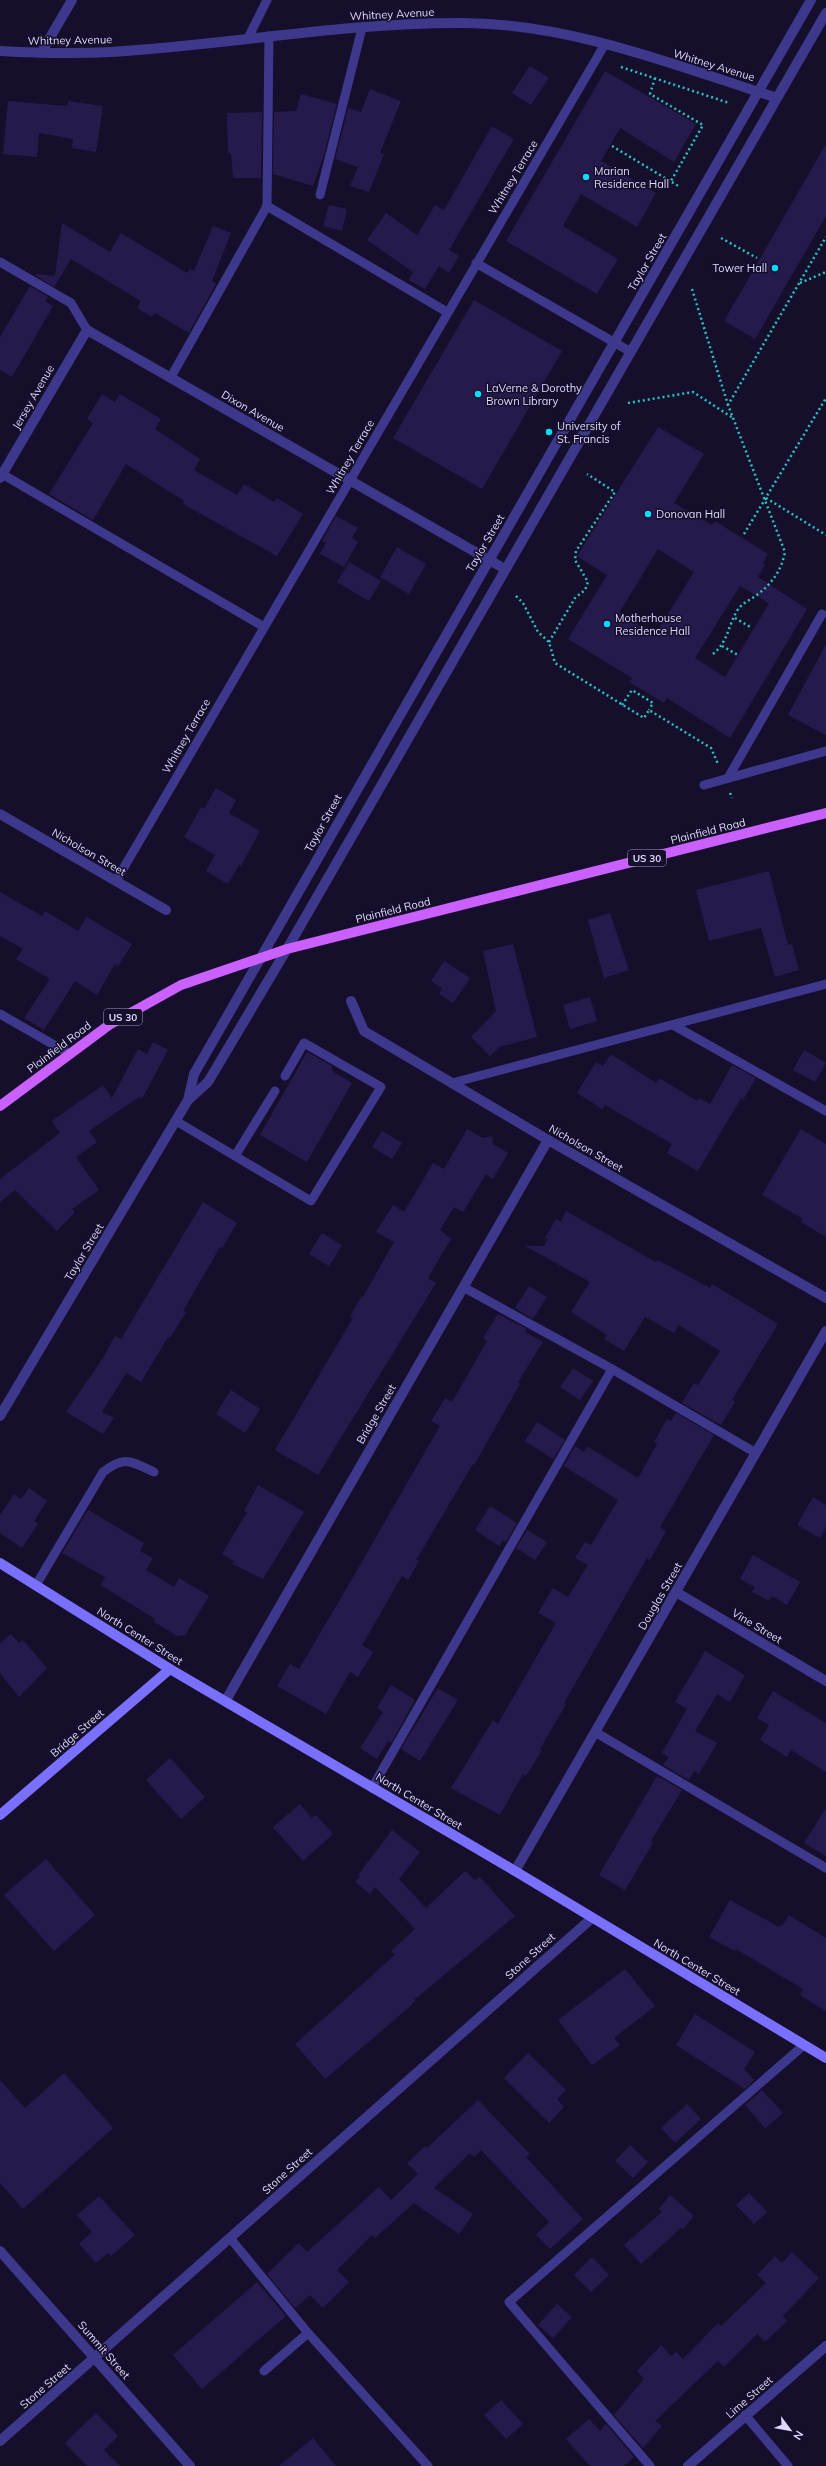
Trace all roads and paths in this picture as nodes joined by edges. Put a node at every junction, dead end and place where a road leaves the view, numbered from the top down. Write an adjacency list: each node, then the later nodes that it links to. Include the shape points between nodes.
1 (72, 0): 10 (street)
2 (268, 0): 7 (lane)
3 (811, 0): 13 (street, Taylor Street)
4 (826, 13): 14 (street, Taylor Street)
5 (362, 28): 6 (street, Whitney Avenue); 8 (street, Whitney Avenue, via 459,23 531,28); 19 (lane)
6 (269, 36): 7 (street, Whitney Avenue); 20 (lane)
7 (248, 38): 10 (street, Whitney Avenue, via 111,52)
8 (605, 44): 11 (lane, Whitney Terrace); 13 (street, Whitney Avenue)
9 (0, 51): 10 (street, Whitney Avenue)
10 (41, 53)
11 (596, 59): 12 (path); 25 (lane, Whitney Terrace)
12 (655, 78): 15 (path); 17 (path, via 650,94 703,125)
13 (758, 92): 14 (street, Whitney Avenue); 31 (street, Taylor Street)
14 (777, 98): 32 (street, Taylor Street)
15 (729, 103)
16 (612, 146): 17 (path)
17 (671, 181): 18 (path)
18 (680, 187)
19 (320, 195)
20 (267, 206): 29 (lane); 33 (lane)
21 (826, 237): 27 (path)
22 (721, 238): 23 (path)
23 (757, 258)
24 (0, 262): 30 (lane, via 71,303)
25 (476, 263): 29 (lane, Whitney Terrace); 31 (lane)
26 (826, 272): 27 (path)
27 (799, 283): 36 (path)
28 (692, 290): 36 (path)
29 (447, 312): 40 (lane, Whitney Terrace)
30 (87, 330): 33 (street, Dixon Avenue); 39 (street, Jersey Avenue)
31 (614, 343): 32 (lane); 44 (street, Taylor Street)
32 (631, 352): 45 (street, Taylor Street)
33 (171, 377): 40 (street, Dixon Avenue)
34 (826, 398): 41 (path)
35 (628, 402): 37 (path, via 693,392)
36 (728, 405): 37 (path)
37 (734, 418): 41 (path)
38 (587, 474): 51 (path, via 615,492 576,551 575,560 588,582 585,590 575,598)
39 (1, 476): 49 (lane)
40 (350, 481): 44 (street, Dixon Avenue); 49 (lane, Whitney Terrace)
41 (766, 498): 42 (path); 43 (path); 48 (path, via 785,552 782,566 776,577 742,605)
42 (744, 534)
43 (826, 535)
44 (490, 560): 45 (street, Dixon Avenue); 66 (street, Taylor Street, via 354,792)
45 (505, 569): 65 (street, Taylor Street)
46 (516, 596): 51 (path, via 524,603 538,632)
47 (822, 614): 58 (lane)
48 (734, 618): 50 (path); 52 (path)
49 (264, 627): 63 (lane, Whitney Terrace)
50 (752, 628)
51 (549, 642): 55 (path, via 555,663)
52 (722, 646): 53 (path); 54 (path)
53 (713, 654)
54 (738, 655)
55 (622, 705): 56 (path, via 644,718); 56 (path, via 632,690 653,703)
56 (649, 710): 58 (path, via 712,748)
57 (826, 751): 58 (lane)
58 (726, 779): 59 (lane); 60 (path)
59 (704, 785)
60 (732, 798)
61 (826, 813): 65 (main road, Plainfield Road / US 30)
62 (0, 814): 63 (street, Nicholson Street)
63 (116, 881): 64 (street, Nicholson Street)
64 (166, 910)
65 (287, 949): 66 (main road, Plainfield Road / US 30); 75 (street, Taylor Street, via 208,1082)
66 (262, 957): 71 (main road, Plainfield Road / US 30, via 181,985 109,1025); 75 (street, Taylor Street, via 194,1074)
67 (826, 984): 70 (lane)
68 (351, 1001): 73 (street, Nicholson Street, via 364,1031)
69 (0, 1014): 71 (lane)
70 (673, 1025): 73 (lane); 77 (lane)
71 (70, 1054): 76 (main road, Plainfield Road / US 30)
72 (284, 1076): 80 (lane, via 304,1043 381,1087 311,1201)
73 (452, 1083): 79 (street, Nicholson Street)
74 (275, 1091): 80 (lane)
75 (188, 1100): 78 (street, Taylor Street)
76 (0, 1106)
77 (826, 1112)
78 (176, 1121): 80 (lane); 85 (street, Taylor Street)
79 (548, 1140): 81 (street, Bridge Street); 82 (street, Nicholson Street)
80 (235, 1156)
81 (463, 1287): 84 (lane); 93 (street, Bridge Street)
82 (826, 1298)
83 (826, 1332): 86 (street, Douglas Street)
84 (612, 1368): 86 (lane); 95 (lane)
85 (0, 1416)
86 (756, 1453): 90 (street, Douglas Street)
87 (154, 1472): 89 (lane, via 129,1461 116,1462 103,1472)
88 (0, 1563): 89 (street, North Center Street)
89 (36, 1585): 91 (street, North Center Street)
90 (676, 1592): 92 (street, Vine Street); 94 (street, Douglas Street)
91 (170, 1669): 93 (street, North Center Street); 96 (street, Bridge Street)
92 (826, 1681)
93 (226, 1700): 95 (street, North Center Street)
94 (595, 1732): 97 (lane); 98 (street, Douglas Street)
95 (372, 1788): 98 (street, North Center Street)
96 (0, 1814)
97 (826, 1868)
98 (515, 1872): 99 (street, North Center Street)
99 (591, 1919): 100 (street, North Center Street); 102 (street, Stone Street)
100 (804, 2045): 101 (street, North Center Street); 112 (lane, via 509,2302)
101 (826, 2058)
102 (230, 2238): 104 (lane); 106 (street, Stone Street)
103 (0, 2251): 106 (street, Summit Street)
104 (308, 2334): 107 (lane); 111 (lane)
105 (826, 2346): 108 (street, Lime Street)
106 (94, 2358): 109 (street, Stone Street); 110 (street, Summit Street)
107 (264, 2371)
108 (745, 2415): 113 (street, Lime Street); 114 (lane)
109 (0, 2441)
110 (190, 2466)
111 (428, 2466)
112 (650, 2466)
113 (688, 2466)
114 (788, 2466)

